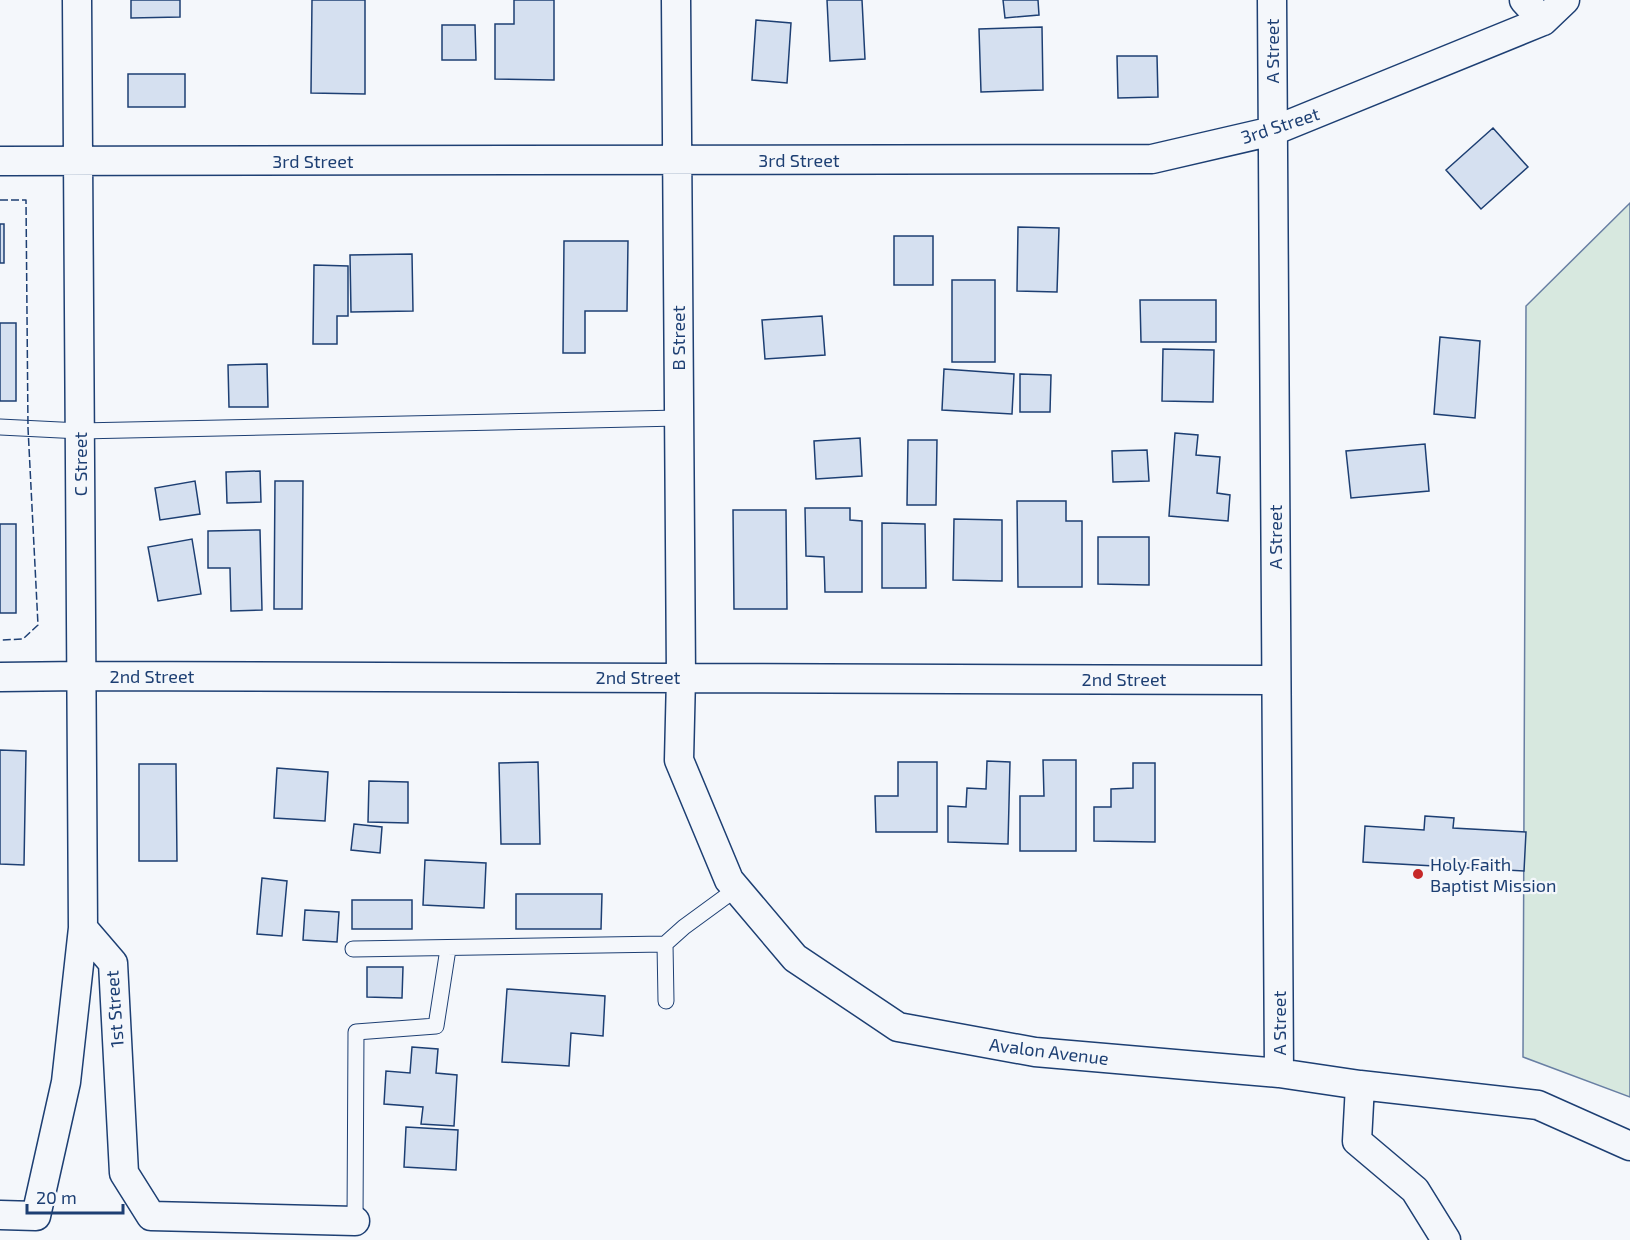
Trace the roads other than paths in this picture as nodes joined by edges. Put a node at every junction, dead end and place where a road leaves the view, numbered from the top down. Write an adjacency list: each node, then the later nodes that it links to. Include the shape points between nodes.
1 (77, 0): 9 (street, C Street)
2 (676, 0): 10 (street, B Street)
3 (1272, 0): 7 (street, A Street)
4 (1524, 0): 6 (street)
5 (1565, 0): 6 (street, 3rd Street)
6 (1543, 21): 7 (street, 3rd Street)
7 (1273, 131): 10 (street, 3rd Street, via 1152,159); 17 (street, A Street)
8 (0, 161): 9 (street, 3rd Street)
9 (78, 161): 10 (street, 3rd Street); 13 (street, C Street)
10 (677, 161): 11 (street, B Street)
11 (679, 418): 13 (lane); 16 (street, B Street)
12 (0, 426): 13 (lane)
13 (80, 431): 14 (street, C Street)
14 (81, 676): 15 (street, 2nd Street); 16 (street, 2nd Street); 19 (street, C Street)
15 (0, 677)
16 (681, 677): 17 (street, 2nd Street); 18 (street, Avalon Avenue, via 679,760)
17 (1276, 680): 24 (street, A Street)
18 (736, 889): 20 (lane); 24 (street, Avalon Avenue, via 795,958 898,1027 1035,1052)
19 (83, 928): 27 (street, 1st Street, via 66,1082 36,1216); 28 (street, 1st Street, via 112,963 124,1173 151,1216)
20 (665, 944): 21 (lane); 23 (lane)
21 (448, 948): 22 (lane); 28 (lane, via 436,1026 356,1032)
22 (353, 949)
23 (666, 1001)
24 (1279, 1073): 25 (street, Avalon Avenue)
25 (1360, 1085): 26 (street, Avalon Avenue, via 1538,1106); 29 (street, via 1357,1141 1415,1190)
26 (1630, 1146)
27 (0, 1215)
28 (355, 1221)
29 (1446, 1240)

